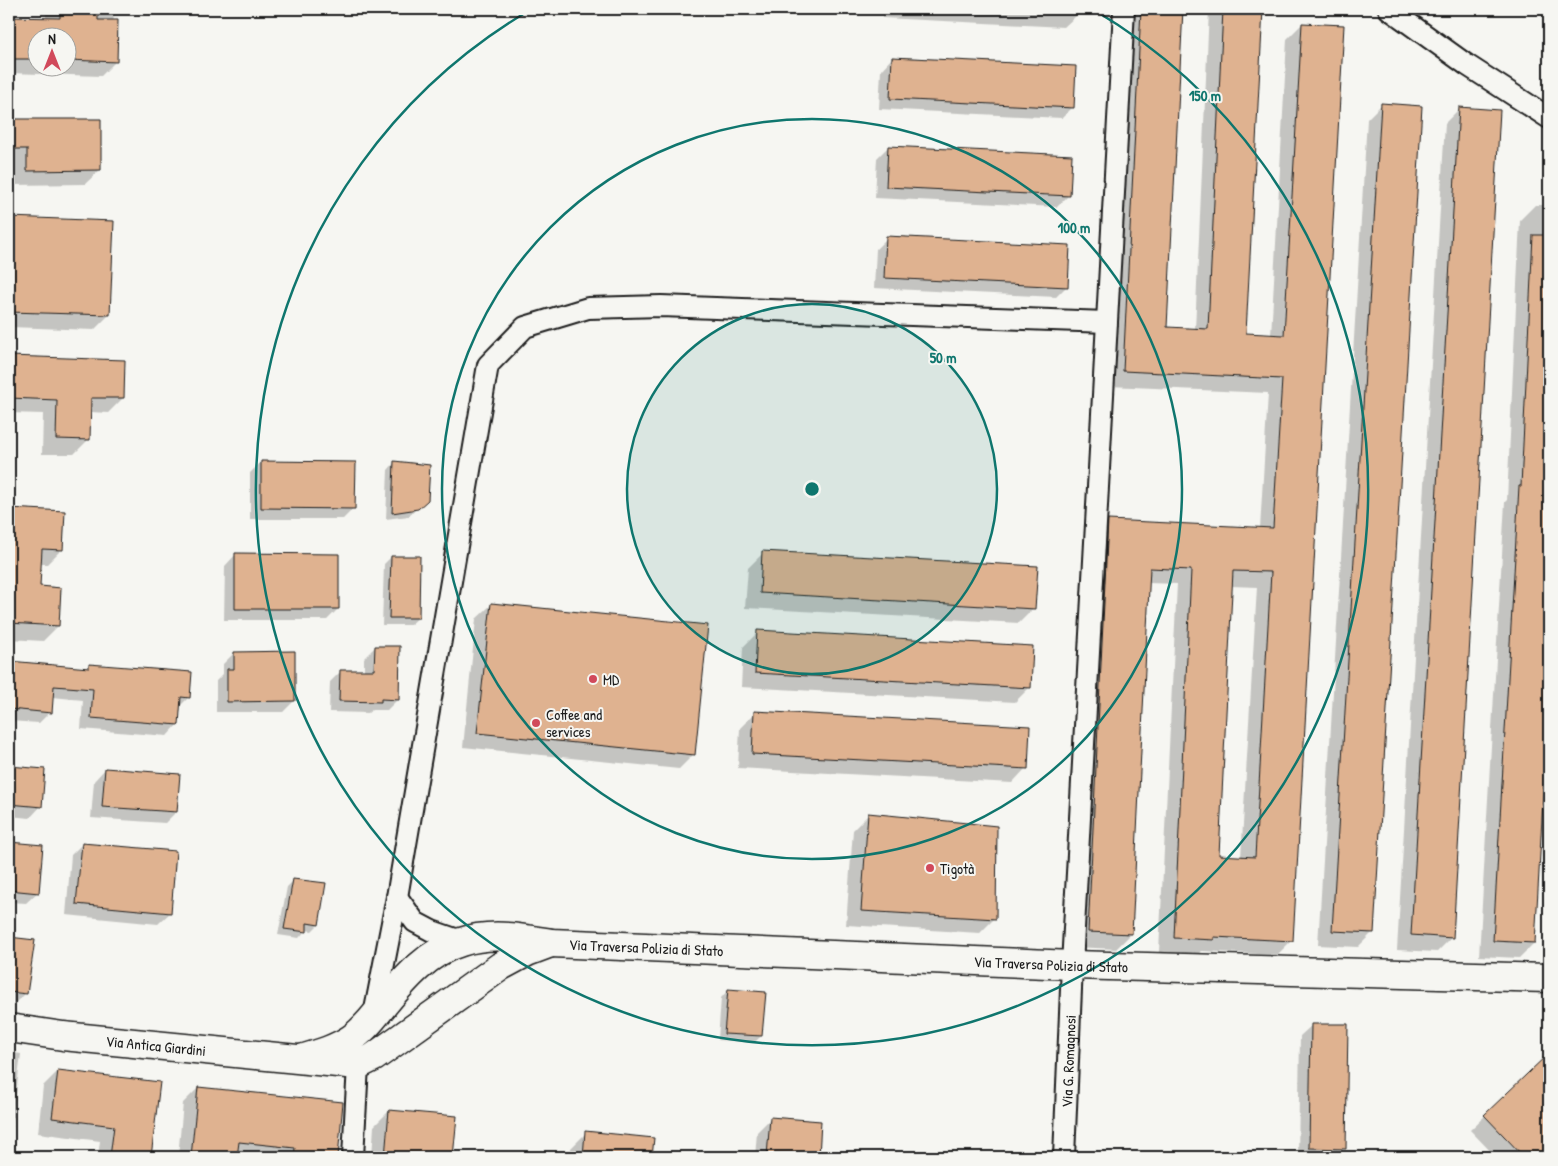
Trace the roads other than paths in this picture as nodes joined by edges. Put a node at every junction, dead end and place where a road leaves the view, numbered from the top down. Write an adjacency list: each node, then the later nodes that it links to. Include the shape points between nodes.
1 (1124, 9): 4 (street, Via G. Romagnosi)
2 (1389, 9): 3 (street)
3 (1549, 118)
4 (1107, 322): 5 (street, via 661,306 588,308 525,327 488,365); 8 (street, Via G. Romagnosi)
5 (397, 897): 6 (street, via 415,922 432,932); 12 (street)
6 (461, 941): 7 (street, Via Antica Giardini, via 513,936); 10 (street, via 473,962); 11 (street, Via Antica Giardini, via 444,948 415,970)
7 (551, 943): 8 (street, Via Traversa Polizia di Stato); 10 (street, via 501,966)
8 (1072, 965): 9 (street, Via Traversa Polizia di Stato); 18 (street, Via G. Romagnosi)
9 (1549, 978)
10 (477, 983): 13 (street)
11 (394, 992): 12 (street, Via Antica Giardini); 13 (street, via 403,1012)
12 (374, 1018): 15 (street, Via Antica Giardini, via 351,1039 328,1051); 16 (street)
13 (420, 1025): 16 (street)
14 (9, 1028): 15 (street, Via Antica Giardini)
15 (301, 1059): 16 (street, Via Antica Giardini)
16 (366, 1061): 17 (street)
17 (353, 1157)
18 (1064, 1157)

